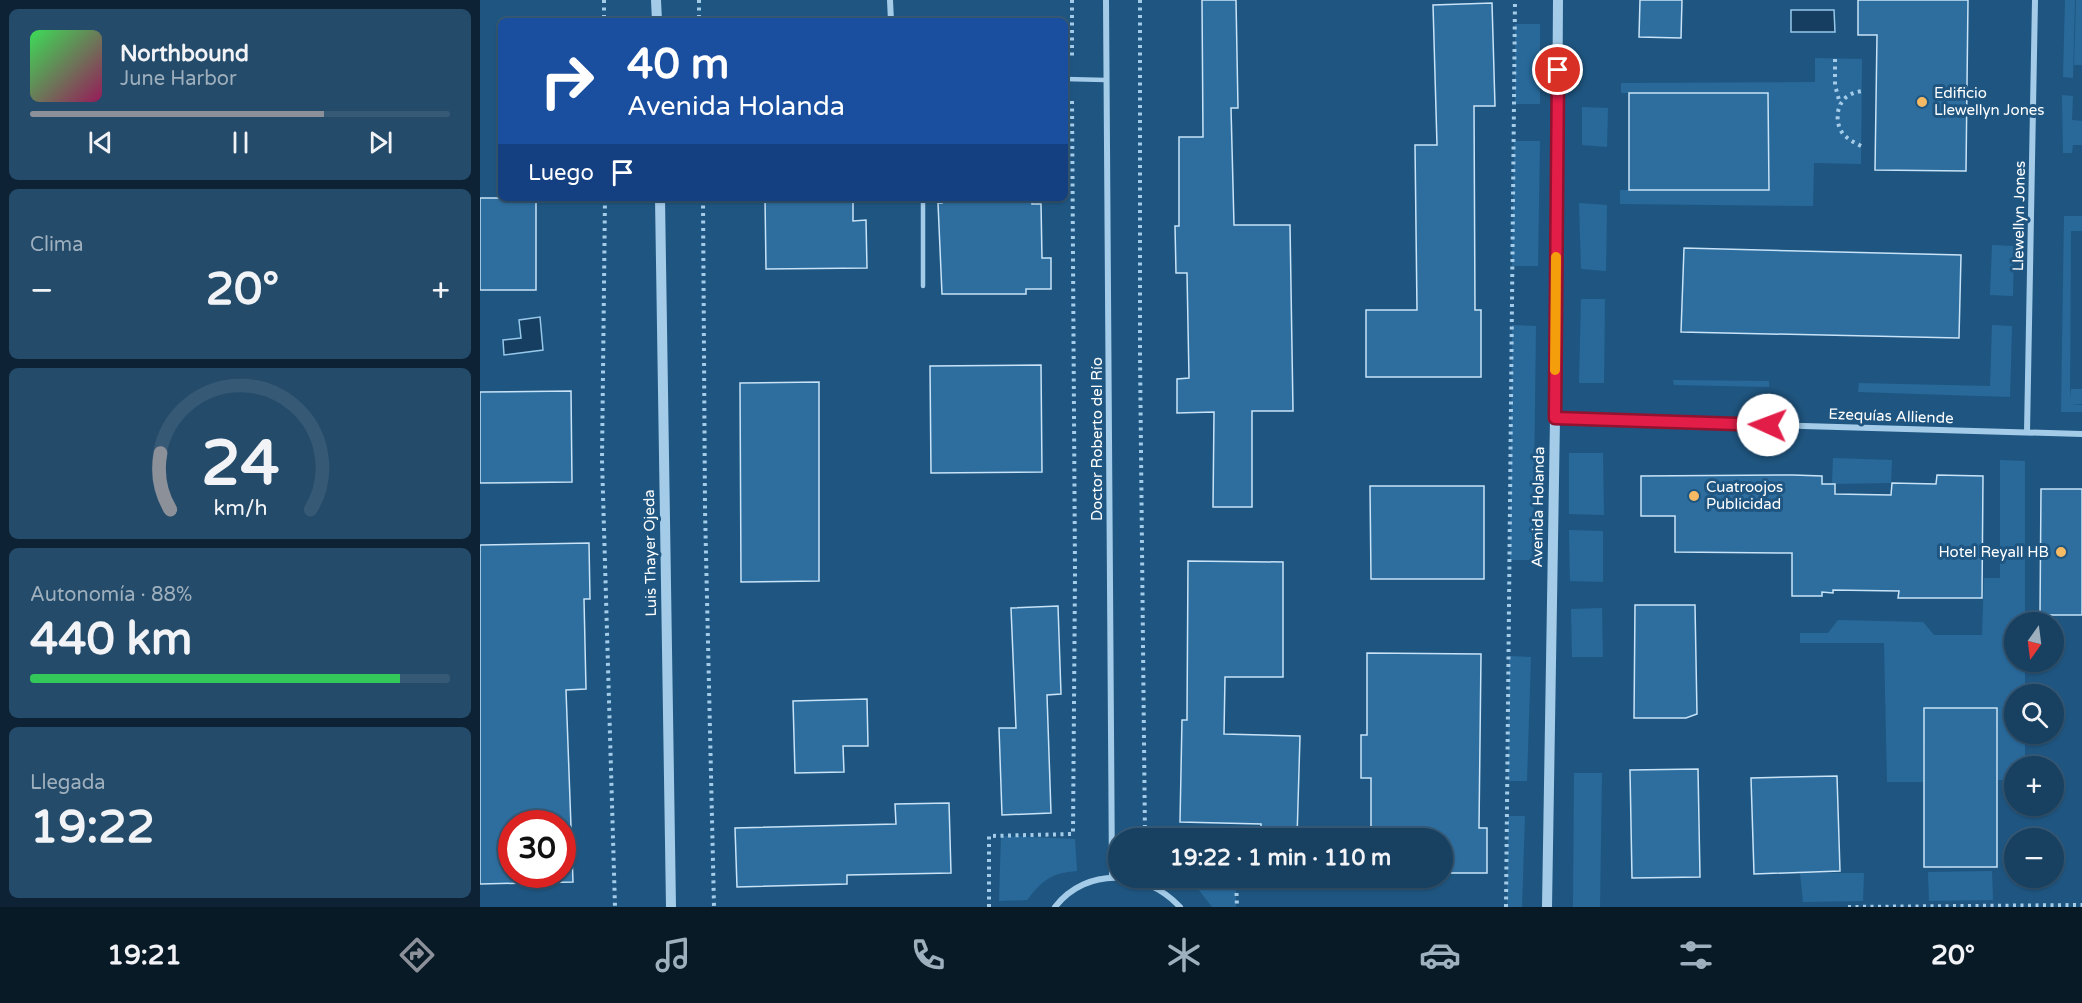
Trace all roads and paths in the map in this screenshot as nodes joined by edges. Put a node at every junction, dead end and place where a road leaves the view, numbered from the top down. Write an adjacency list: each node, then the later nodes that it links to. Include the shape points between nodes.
1 (604, 0): 11 (path)
2 (656, 0): 12 (street)
3 (699, 0): 13 (path)
4 (890, 0): 14 (street)
5 (1072, 0): 17 (path)
6 (1106, 0): 18 (street, Doctor Roberto del Río)
7 (1140, 0): 31 (path)
8 (1515, 0): 43 (path)
9 (1558, 0): 27 (street, Avenida Holanda)
10 (2035, 0): 28 (street, Llewellyn Jones)
11 (604, 18)
12 (657, 18)
13 (699, 18)
14 (891, 18)
15 (1835, 59): 20 (path)
16 (1068, 79): 17 (lane)
17 (1072, 80): 18 (lane); 39 (path, via 1073,834 989,836)
18 (1107, 80): 30 (street, Doctor Roberto del Río)
19 (1862, 91): 20 (path)
20 (1840, 104): 21 (path, via 1841,130)
21 (1861, 146)
22 (604, 201): 36 (path, via 602,460)
23 (660, 201): 37 (street, Luis Thayer Ojeda)
24 (703, 201): 38 (path)
25 (923, 201): 26 (lane)
26 (922, 286)
27 (1555, 418): 28 (street, Ezequías Alliende); 44 (street, Avenida Holanda)
28 (2027, 432): 29 (street, Ezequías Alliende)
29 (2082, 434)
30 (1112, 828)
31 (1145, 828)
32 (1108, 878): 40 (street, via 1085,883)
33 (1158, 888): 41 (street)
34 (1236, 888): 42 (path)
35 (2082, 905): 45 (path)
36 (615, 907)
37 (671, 907)
38 (714, 907)
39 (989, 907)
40 (1055, 907)
41 (1180, 907)
42 (1237, 907)
43 (1506, 907)
44 (1547, 907)
45 (1848, 907)

